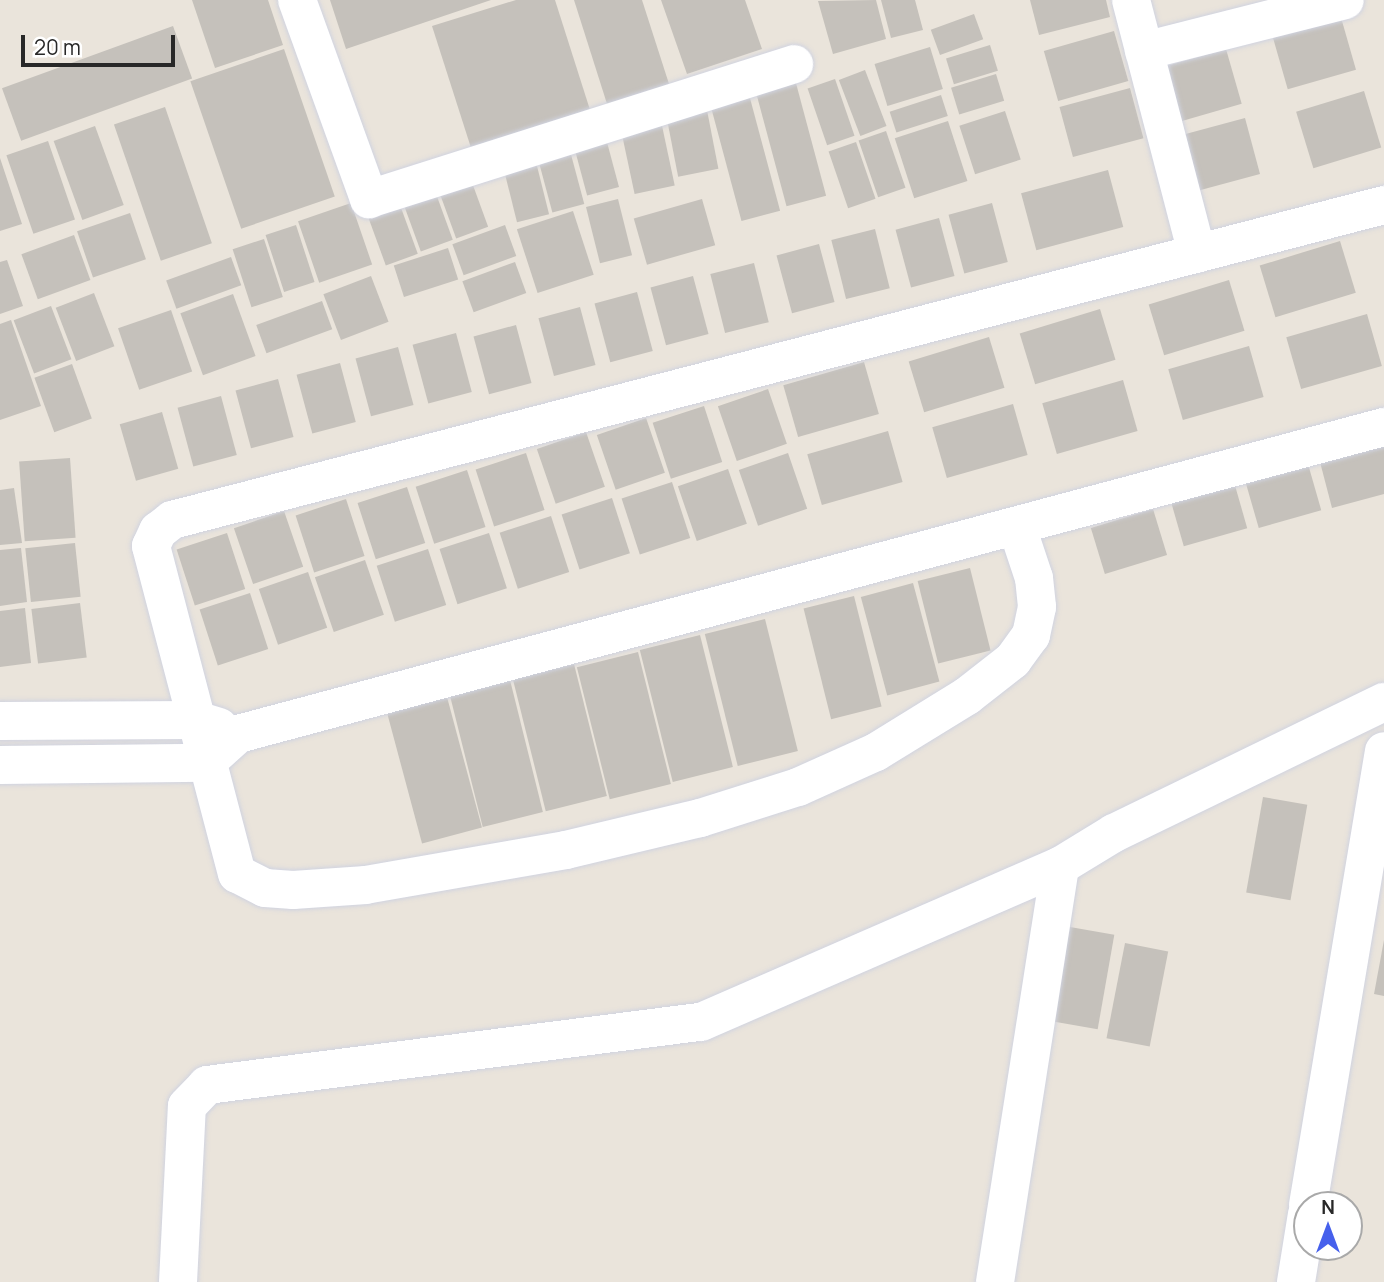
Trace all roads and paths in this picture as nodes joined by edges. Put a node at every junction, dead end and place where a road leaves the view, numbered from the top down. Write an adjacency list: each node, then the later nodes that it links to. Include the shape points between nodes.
1 (297, 0): 5 (street, via 369,199)
2 (1131, 0): 4 (street)
3 (1345, 0): 4 (street)
4 (1144, 51): 7 (street)
5 (794, 64)
6 (1384, 205): 7 (street)
7 (1197, 254): 11 (street, via 172,520 158,531 151,546)
8 (1384, 427): 9 (street)
9 (1017, 527): 13 (street); 15 (street, via 1034,578 1037,607 1031,635 1013,660 967,696 876,752 799,787 700,818 566,850 366,885 265,888 237,874)
10 (1384, 702): 17 (street, via 1114,833)
11 (197, 720): 12 (street); 13 (street); 15 (street)
12 (0, 721)
13 (238, 734): 15 (street)
14 (1384, 751): 18 (street)
15 (206, 763): 16 (street)
16 (0, 765)
17 (1060, 866): 20 (street, via 701,1022 207,1086 187,1106); 21 (street)
18 (1310, 1191)
19 (1299, 1261): 22 (street)
20 (178, 1282)
21 (995, 1282)
22 (1296, 1282)

